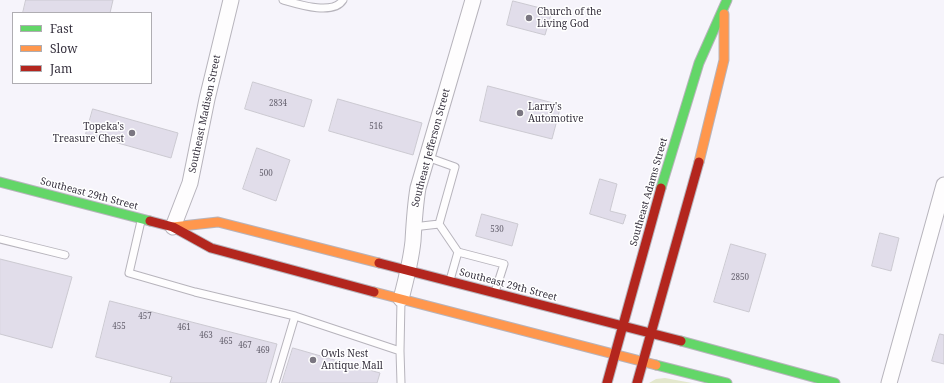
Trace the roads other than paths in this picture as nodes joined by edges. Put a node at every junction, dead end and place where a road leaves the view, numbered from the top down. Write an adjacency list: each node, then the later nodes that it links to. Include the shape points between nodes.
1 (231, 0): 12 (street, Southeast Madison Street, via 190,183)
2 (283, 0): 3 (lane, via 334,8)
3 (343, 0)
4 (473, 0): 7 (street, Southeast Jefferson Street)
5 (727, 0): 6 (main road, Southeast Adams Street)
6 (724, 11): 22 (main road, Southeast Adams Street, via 704,48); 23 (main road, Southeast Adams Street, via 724,60 719,84)
7 (427, 157): 11 (lane, via 455,167); 13 (street, Southeast Jefferson Street, via 418,188)
8 (0, 182): 10 (main road, Southeast 29th Street)
9 (944, 185): 33 (street)
10 (142, 219): 12 (main road, Southeast 29th Street); 21 (lane, via 129,273)
11 (438, 224): 13 (lane); 15 (lane)
12 (173, 227): 17 (main road, Southeast 29th Street, via 218,222); 20 (main road, Southeast 29th Street, via 210,248)
13 (413, 227): 17 (street, Southeast Jefferson Street)
14 (0, 239): 16 (lane)
15 (458, 252): 18 (lane); 19 (lane, via 504,264)
16 (65, 255)
17 (409, 271): 18 (main road, Southeast 29th Street); 20 (street, Southeast Jefferson Street)
18 (450, 281): 19 (main road, Southeast 29th Street)
19 (495, 293): 22 (main road, Southeast 29th Street)
20 (401, 299): 24 (lane); 25 (main road, Southeast 29th Street)
21 (295, 316): 24 (lane); 27 (lane)
22 (623, 326): 23 (main road, Southeast 29th Street); 25 (main road, Southeast Adams Street)
23 (651, 333): 26 (main road, Southeast Adams Street); 32 (main road, Southeast 29th Street)
24 (400, 352): 28 (lane)
25 (615, 354): 26 (main road, Southeast 29th Street); 29 (main road, Southeast Adams Street)
26 (644, 362): 30 (main road, Southeast Adams Street); 31 (main road, Southeast 29th Street)
27 (275, 383)
28 (401, 383)
29 (607, 383)
30 (637, 383)
31 (727, 383)
32 (835, 383)
33 (889, 383)

